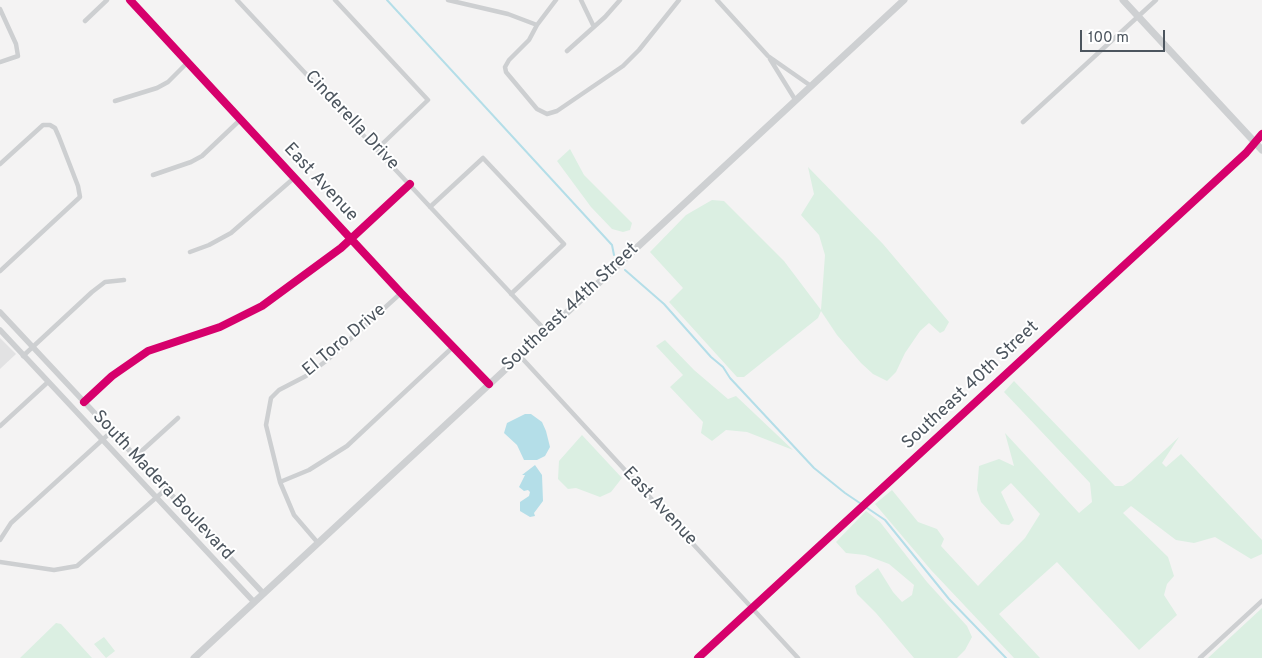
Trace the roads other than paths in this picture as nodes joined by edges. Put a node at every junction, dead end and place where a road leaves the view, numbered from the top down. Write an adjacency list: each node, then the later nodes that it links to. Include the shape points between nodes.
1 (107, 0): 16 (street)
2 (130, 0): 22 (street, East Avenue)
3 (237, 0): 30 (street, Cinderella Drive)
4 (335, 0): 30 (street, via 428,100)
5 (448, 0): 17 (street, via 508,14)
6 (556, 0): 17 (street)
7 (581, 0): 18 (street)
8 (620, 0): 18 (street)
9 (679, 0): 17 (street, via 623,66 557,111 547,114 537,109 505,67 529,40)
10 (717, 0): 20 (street)
11 (904, 0): 23 (main road, Southeast 44th Street)
12 (1123, 0): 15 (main road)
13 (1156, 0): 15 (street)
14 (0, 9): 21 (street, via 18,56)
15 (1138, 16): 27 (street); 29 (main road)
16 (85, 21)
17 (537, 25)
18 (594, 26): 19 (street)
19 (567, 51)
20 (768, 56): 23 (street); 25 (street)
21 (0, 62)
22 (187, 63): 24 (street, via 158,88); 26 (street, East Avenue)
23 (811, 86): 25 (main road, Southeast 44th Street)
24 (115, 101)
25 (796, 101): 45 (main road, Southeast 44th Street)
26 (240, 120): 33 (street, via 202,156); 34 (street, East Avenue)
27 (1023, 122)
28 (1262, 134): 29 (street, Southeast 40th Street)
29 (1255, 142): 31 (main road); 67 (street, Southeast 40th Street)
30 (377, 149): 35 (street, Cinderella Drive)
31 (1262, 150)
32 (0, 164): 39 (street, via 43,125 50,125 59,137 80,197)
33 (153, 175)
34 (294, 178): 37 (street, East Avenue); 38 (street, via 231,233)
35 (410, 184): 36 (street, Cinderella Drive); 37 (street)
36 (430, 207): 42 (street, Cinderella Drive); 42 (street, via 484,158 564,244)
37 (351, 239): 41 (street, East Avenue); 52 (street, via 262,306 220,326 148,351 112,376)
38 (190, 252)
39 (0, 271)
40 (124, 280): 47 (street, via 105,282)
41 (401, 293): 46 (street, East Avenue); 58 (street, El Toro Drive, via 326,362 271,398 266,425)
42 (511, 294): 45 (street, Cinderella Drive)
43 (0, 312): 47 (street, South Madera Boulevard)
44 (0, 330): 48 (street, South Madera Boulevard)
45 (546, 331): 49 (main road, Southeast 44th Street)
46 (454, 346): 51 (street, East Avenue); 58 (street, via 347,446 309,470)
47 (33, 347): 48 (street); 52 (street, South Madera Boulevard)
48 (24, 356): 50 (street, South Madera Boulevard)
49 (520, 356): 51 (main road, Southeast 44th Street); 67 (street, East Avenue)
50 (48, 382): 54 (street); 56 (street, South Madera Boulevard)
51 (489, 384): 62 (main road, Southeast 44th Street)
52 (84, 402): 55 (street, South Madera Boulevard)
53 (178, 418): 57 (street)
54 (0, 426)
55 (111, 432): 56 (street); 57 (street, South Madera Boulevard)
56 (102, 440): 60 (street, South Madera Boulevard); 61 (street, via 11,523)
57 (135, 457): 59 (street, South Madera Boulevard)
58 (280, 482): 62 (street, El Toro Drive, via 287,504)
59 (165, 490): 60 (street); 64 (street, South Madera Boulevard)
60 (156, 498): 63 (street, via 77,566 54,570); 66 (street, South Madera Boulevard)
61 (0, 540)
62 (318, 543): 64 (main road, Southeast 44th Street)
63 (0, 562)
64 (264, 593): 66 (main road, Southeast 44th Street)
65 (1262, 601): 71 (street)
66 (254, 602): 68 (main road, Southeast 44th Street)
67 (752, 608): 69 (street, Southeast 40th Street); 70 (street, East Avenue)
68 (194, 658)
69 (698, 658)
70 (798, 658)
71 (1200, 658)

